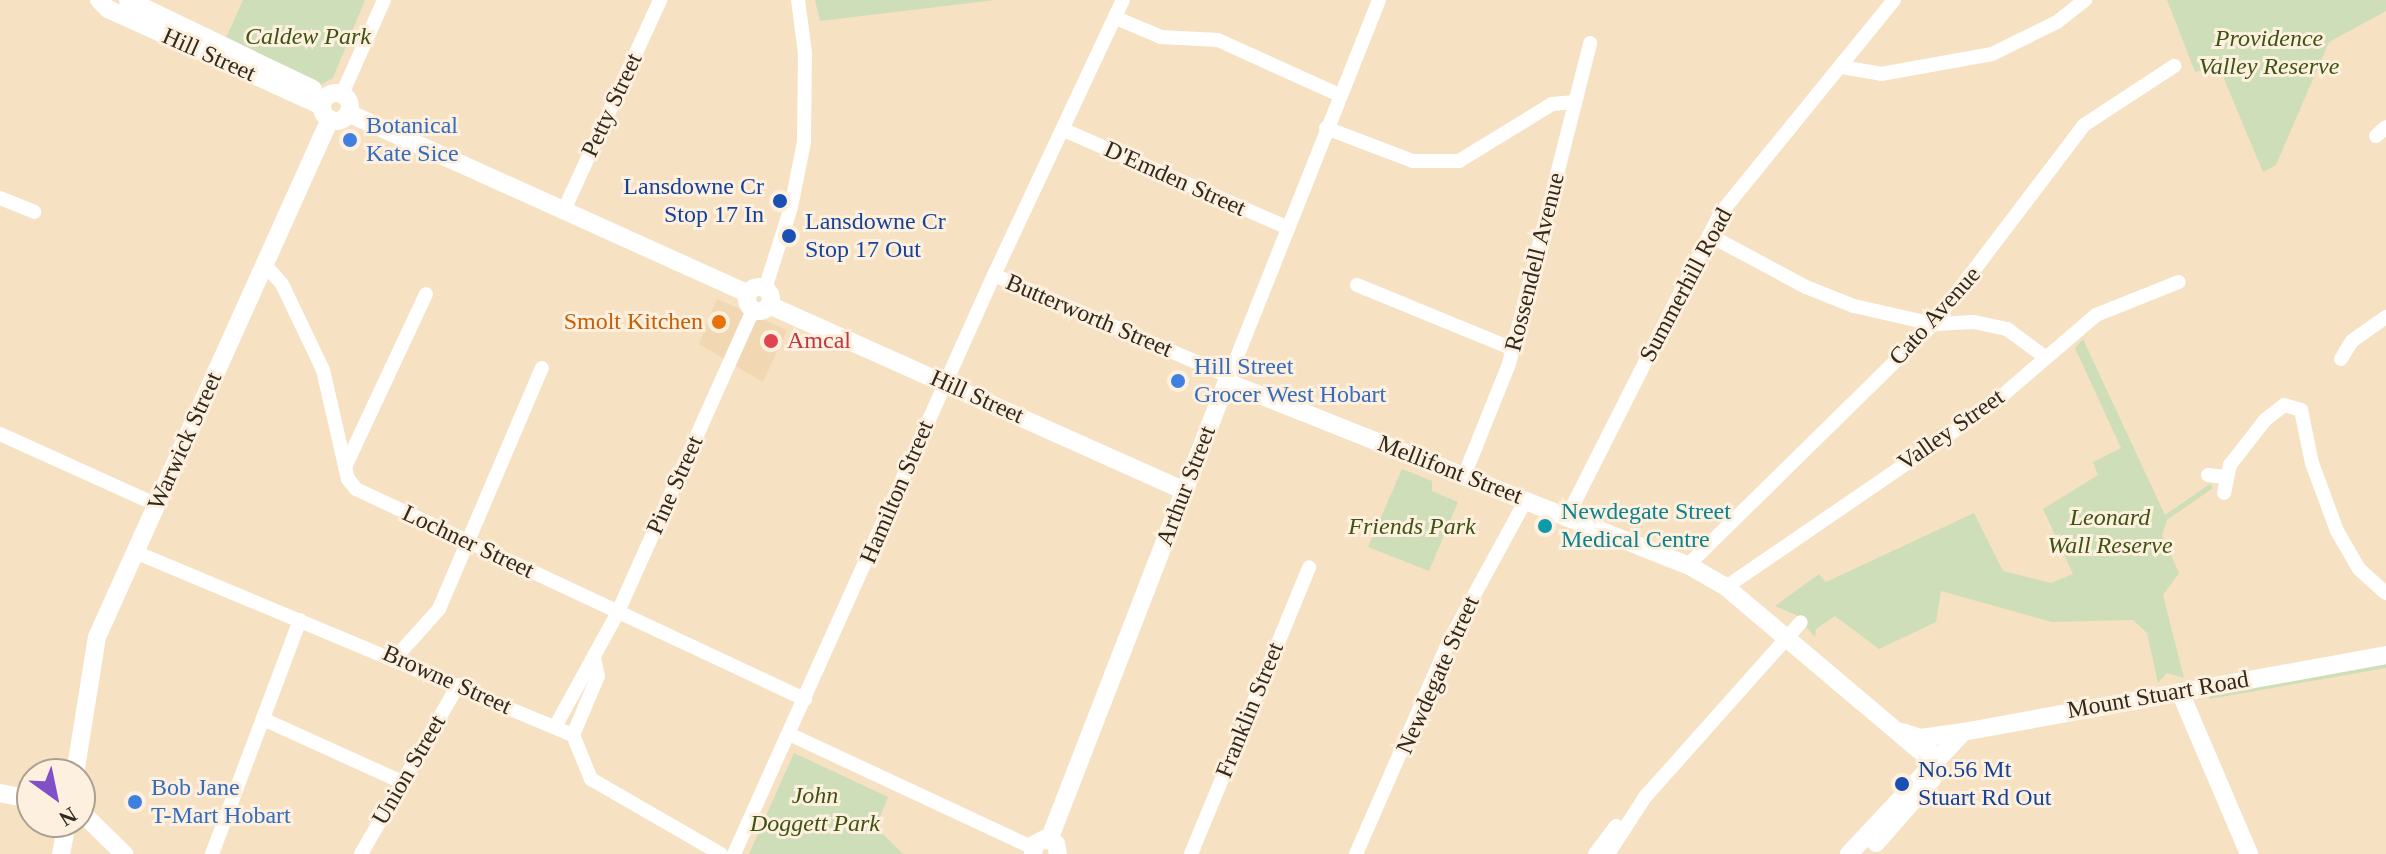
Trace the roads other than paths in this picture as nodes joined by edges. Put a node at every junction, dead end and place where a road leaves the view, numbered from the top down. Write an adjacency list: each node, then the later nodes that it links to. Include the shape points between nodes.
1 (384, 0): 15 (street, Warwick Street)
2 (660, 0): 19 (street, Petty Street)
3 (798, 0): 28 (street, Pine Street, via 805,53 804,142 791,207)
4 (1123, 0): 9 (street, Hamilton Street)
5 (1379, 0): 13 (street, Arthur Street)
6 (1894, 0): 12 (street, Summerhill Road)
7 (2085, 0): 12 (street, via 2057,22 1992,54 1881,74)
8 (119, 4): 15 (street, Hill Street)
9 (1116, 18): 13 (street, via 1161,37 1218,40); 17 (street, Hamilton Street)
10 (1590, 43): 14 (street, Rossendell Avenue)
11 (2174, 66): 30 (street, Cato Avenue, via 2084,125)
12 (1842, 67): 22 (street, Summerhill Road)
13 (1339, 95): 16 (street, Arthur Street)
14 (1575, 102): 16 (street, via 1552,104 1459,161 1413,161); 31 (street, Rossendell Avenue)
15 (334, 106): 19 (street, Hill Street); 23 (street, Warwick Street)
16 (1326, 128): 21 (street, Arthur Street)
17 (1064, 130): 21 (street, D'Emden Street); 24 (street, Hamilton Street)
18 (0, 198): 20 (street)
19 (564, 210): 28 (street, Hill Street)
20 (34, 212)
21 (1286, 227): 35 (street, Arthur Street)
22 (1709, 235): 30 (street, via 1830,297); 46 (street, Summerhill Road)
23 (265, 265): 38 (street, Lochner Street, via 282,284 323,370); 45 (street, Warwick Street)
24 (994, 275): 35 (street, Butterworth Street); 36 (street, Hamilton Street)
25 (2179, 282): 32 (street, Valley Street, via 2096,315)
26 (1357, 285): 31 (street)
27 (426, 294): 38 (street)
28 (759, 299): 36 (street, Hill Street); 53 (street, Pine Street)
29 (2386, 317): 33 (street, via 2352,341)
30 (1933, 324): 32 (street, via 1974,322 2007,329); 49 (street, Cato Avenue)
31 (1513, 349): 40 (street, Rossendell Avenue)
32 (2045, 357): 51 (street, Valley Street, via 1990,406)
33 (2341, 359)
34 (542, 368): 47 (street)
35 (1228, 379): 40 (street, Mellifont Street); 42 (street, Arthur Street)
36 (946, 383): 42 (street, Hill Street); 62 (street, Hamilton Street)
37 (0, 434): 45 (street)
38 (345, 467): 47 (street, Lochner Street, via 356,489)
39 (2208, 475): 41 (street)
40 (1464, 476): 44 (street, Mellifont Street)
41 (2225, 477): 43 (street); 52 (street, via 2276,410 2284,405 2301,410 2312,463 2337,531 2359,569)
42 (1184, 491): 75 (street, Arthur Street)
43 (2224, 493)
44 (1526, 500): 46 (street, Mellifont Street); 82 (street, Newdegate Street, via 1448,643)
45 (157, 505): 48 (street, Warwick Street)
46 (1568, 515): 49 (street, Mellifont Street)
47 (470, 541): 53 (street, Lochner Street); 58 (street, via 439,609)
48 (135, 552): 54 (street, Browne Street); 71 (street, Warwick Street, via 97,637)
49 (1688, 565): 51 (street, Mellifont Street)
50 (1309, 567): 81 (street, Franklin Street)
51 (1726, 587): 56 (street, Mellifont Street)
52 (2386, 593)
53 (617, 614): 59 (street, Pine Street); 62 (street, Lochner Street)
54 (300, 620): 58 (street, Browne Street); 63 (street)
55 (1801, 622): 56 (street)
56 (1786, 639): 65 (street, Mellifont Street); 73 (street)
57 (2386, 655): 61 (street, Mount Stuart Road)
58 (396, 657): 60 (street, Browne Street)
59 (594, 659): 64 (street, Pine Street); 68 (street, Pine Street, via 598,676)
60 (458, 685): 64 (street, Browne Street); 72 (street, Union Street)
61 (2180, 692): 66 (street, Mount Stuart Road); 87 (street)
62 (805, 699): 67 (street, Hamilton Street)
63 (263, 719): 72 (street); 77 (street)
64 (555, 727): 68 (street, Browne Street)
65 (1902, 732): 69 (street, Mellifont Street); 70 (street, Mellifont Street, via 1920,751)
66 (1963, 732): 69 (street, Mellifont Street); 70 (street)
67 (789, 734): 75 (street); 80 (street, Hamilton Street)
68 (573, 735): 79 (street, via 591,779)
69 (1921, 738): 70 (street, Mellifont Street)
70 (1938, 755): 85 (street); 86 (street, via 1940,764 1924,789)
71 (78, 758)
72 (402, 782): 78 (street, Union Street)
73 (1634, 812): 83 (street); 84 (street)
74 (96, 827): 76 (street)
75 (1043, 849)
76 (124, 854)
77 (212, 854)
78 (361, 854)
79 (721, 854)
80 (734, 854)
81 (1191, 854)
82 (1356, 854)
83 (1595, 854)
84 (1608, 854)
85 (1849, 854)
86 (1866, 854)
87 (2249, 854)

